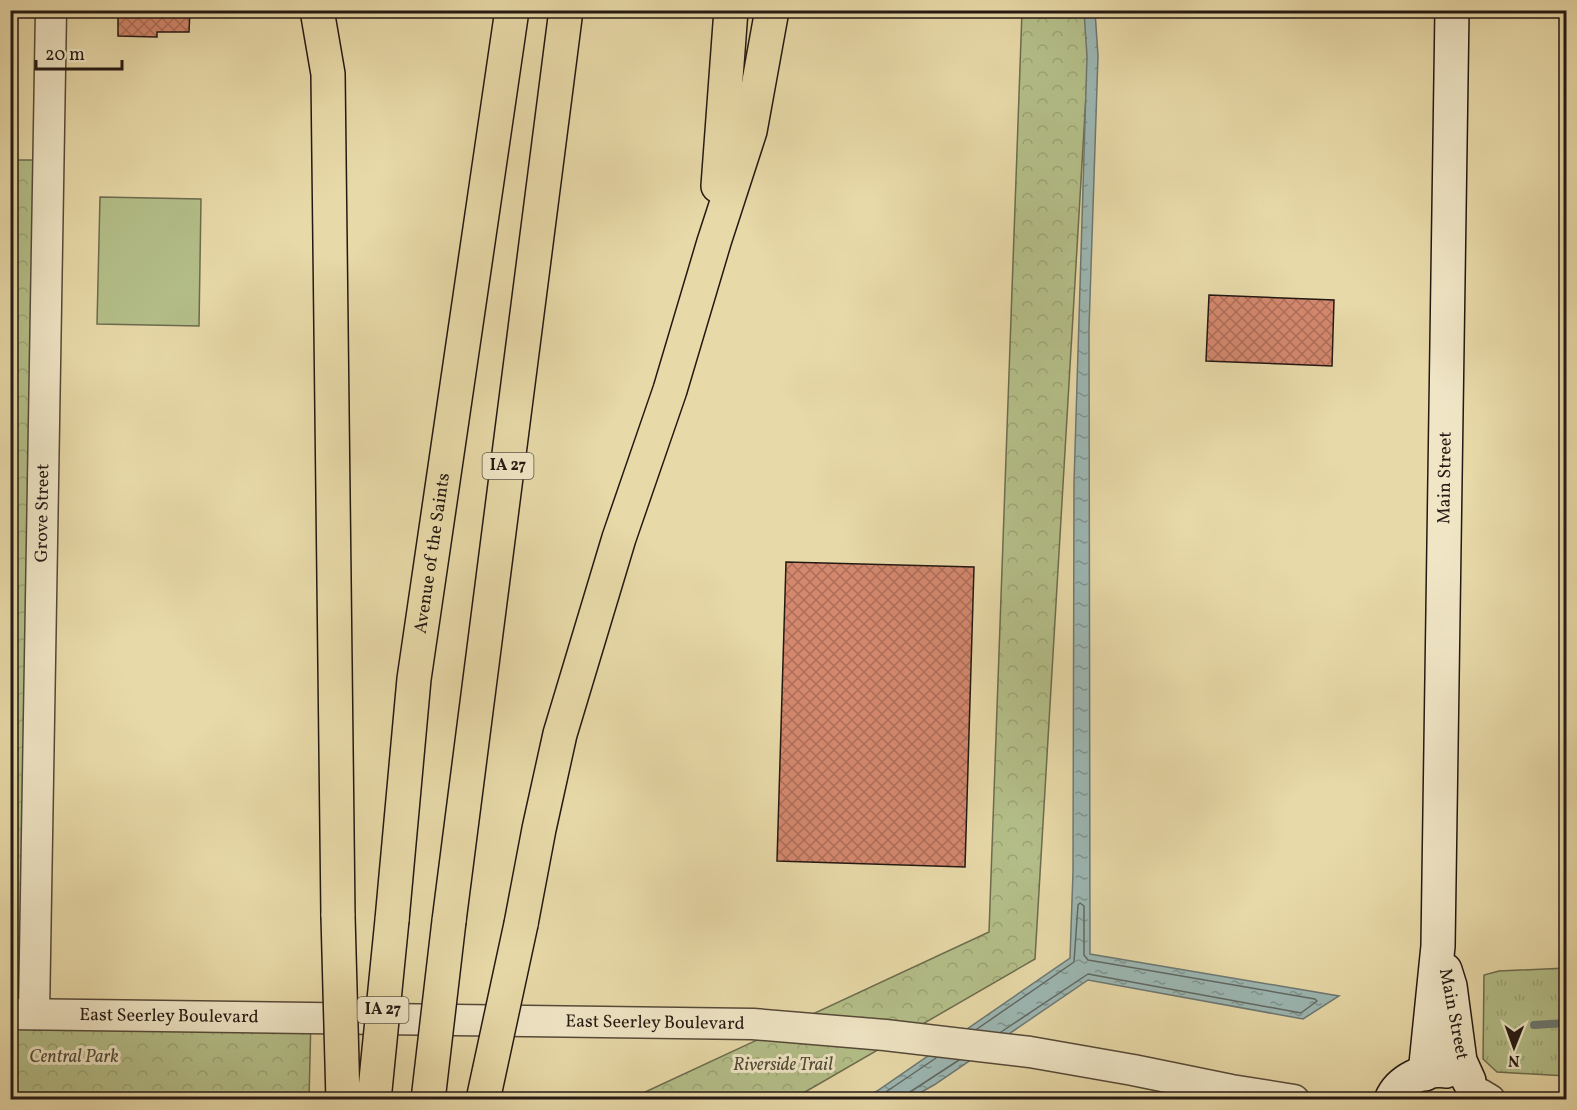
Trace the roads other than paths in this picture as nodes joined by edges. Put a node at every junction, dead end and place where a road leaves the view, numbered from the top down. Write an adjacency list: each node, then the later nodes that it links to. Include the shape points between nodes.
1 (51, 10): 10 (street, Grove Street)
2 (317, 10): 14 (highway, bridge, via 328,74)
3 (512, 10): 15 (highway, Avenue of the Saints / IA 27, bridge, via 414,679)
4 (566, 10): 16 (highway, IA 27, bridge)
5 (731, 10): 8 (highway)
6 (772, 10): 8 (highway, via 750,131)
7 (1452, 10): 9 (main road, Main Street)
8 (714, 242): 17 (highway, bridge, via 560,734)
9 (1438, 946): 11 (main road, Main Street); 12 (main road, Main Street, via 1450,986 1460,1061)
10 (22, 1014): 18 (street, East Seerley Boulevard, via 753,1024 1030,1052)
11 (1425, 1074): 12 (main road, via 1437,1070 1454,1073); 13 (main road, via 1406,1080)
12 (1480, 1094)
13 (1388, 1097)
14 (343, 1100)
15 (374, 1100)
16 (428, 1100)
17 (483, 1100)
18 (1294, 1100)

